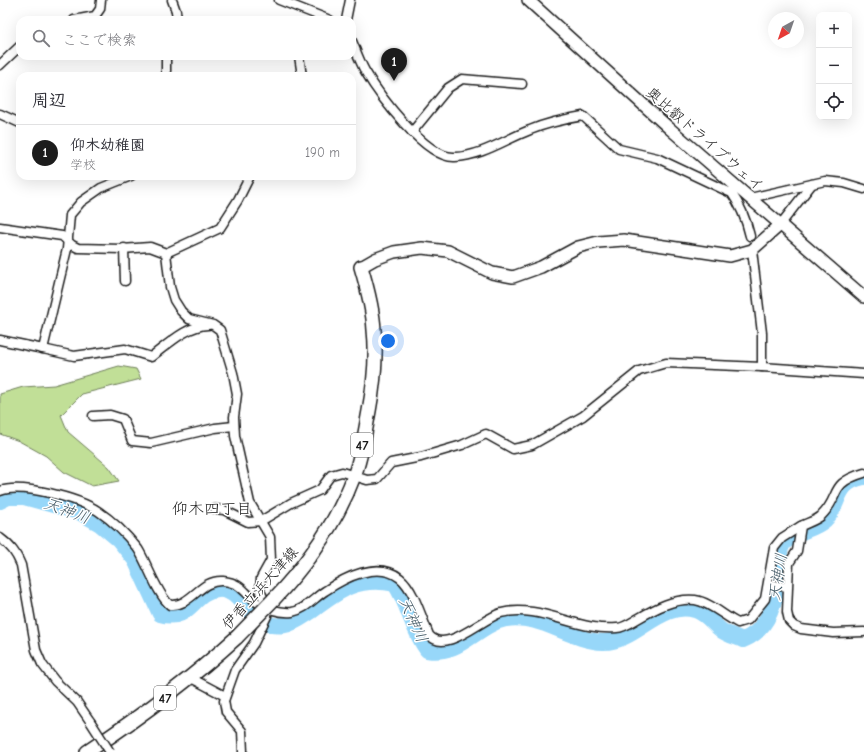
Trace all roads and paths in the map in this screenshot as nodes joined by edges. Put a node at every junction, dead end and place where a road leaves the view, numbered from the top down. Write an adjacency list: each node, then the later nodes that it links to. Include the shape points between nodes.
1 (101, 0): 6 (street)
2 (172, 0): 7 (street)
3 (280, 0): 8 (street)
4 (350, 0): 9 (street)
5 (528, 0): 25 (street, 奥比叡ドライブウェイ)
6 (98, 16)
7 (177, 16)
8 (318, 16)
9 (347, 16)
10 (16, 50): 14 (street)
11 (356, 50): 20 (street, via 365,71)
12 (166, 60): 15 (street)
13 (300, 60): 16 (street)
14 (0, 65)
15 (166, 72)
16 (301, 72)
17 (522, 84): 20 (street, via 462,79 448,88)
18 (0, 114): 19 (street)
19 (16, 121)
20 (412, 132): 25 (street, via 429,148 442,155 455,157 491,148 529,130 583,116 619,149 657,158)
21 (121, 180): 30 (street, via 101,188 81,202 70,215)
22 (248, 180): 33 (street, via 220,228)
23 (812, 184): 24 (street, via 825,181); 26 (street); 27 (street)
24 (864, 189)
25 (735, 190): 26 (street, 奥比叡ドライブウェイ); 29 (street)
26 (750, 198): 27 (street, 奥比叡ドライブウェイ)
27 (780, 225): 32 (street); 36 (street, 奥比叡ドライブウェイ)
28 (0, 227): 30 (street, via 52,234)
29 (750, 236)
30 (68, 240): 31 (street, via 78,248); 39 (street)
31 (124, 248): 33 (street, via 150,247); 35 (street)
32 (752, 250): 34 (street, via 739,255 721,256 691,249 624,240 598,242 568,252 541,267 513,277 492,273 448,251 422,248 394,252); 40 (street, via 762,333)
33 (166, 253): 37 (street, via 170,287 181,311 189,318)
34 (361, 267): 45 (main road, 伊香立浜大津線 / 47, via 374,329 375,364 373,392)
35 (125, 280)
36 (864, 297)
37 (213, 325): 39 (street, via 202,325 191,330 151,357 125,349 74,356); 43 (street, via 220,330 233,373 237,394)
38 (0, 340): 39 (street)
39 (43, 349)
40 (762, 367): 41 (street); 45 (street, via 666,363 649,367 639,371 582,416 532,445 513,449 486,434 462,445 392,463 377,479 367,480)
41 (864, 374)
42 (93, 416): 43 (street, via 110,415 123,419 132,441 151,443)
43 (234, 426): 48 (street, via 250,503)
44 (864, 473): 49 (street, via 845,481 838,487 821,517)
45 (355, 476): 48 (street, via 342,472 331,475 320,490 291,502); 53 (main road, 伊香立浜大津線 / 47, via 311,556)
46 (0, 491): 53 (street, via 36,491 74,500 98,511 138,549 163,598 170,605 179,605 205,584 221,581 234,583 256,602)
47 (215, 509): 48 (street, via 224,510 248,522)
48 (261, 521): 53 (street, via 270,537 271,560 261,578 260,591)
49 (801, 526): 51 (street, via 782,538 774,548); 52 (street, via 797,551 789,562)
50 (0, 538): 58 (street, bridge, via 15,552 21,565 36,650 42,664 77,702)
51 (772, 585): 52 (street); 53 (street, via 757,611 748,620 738,623 697,600 671,602 619,628 585,626 542,614 510,611 499,614 462,635 440,642 434,641 429,635 401,578 391,573 365,572 347,577 294,612 280,612)
52 (785, 587): 54 (street, via 789,621 794,626 833,633)
53 (270, 608): 55 (main road, 伊香立浜大津線 / 47, bridge); 56 (street, via 254,643 235,670)
54 (864, 632)
55 (191, 678): 56 (street); 57 (main road, 伊香立浜大津線 / 47)
56 (225, 696): 59 (street, via 226,712 242,731)
57 (87, 752)
58 (110, 752)
59 (243, 752)

